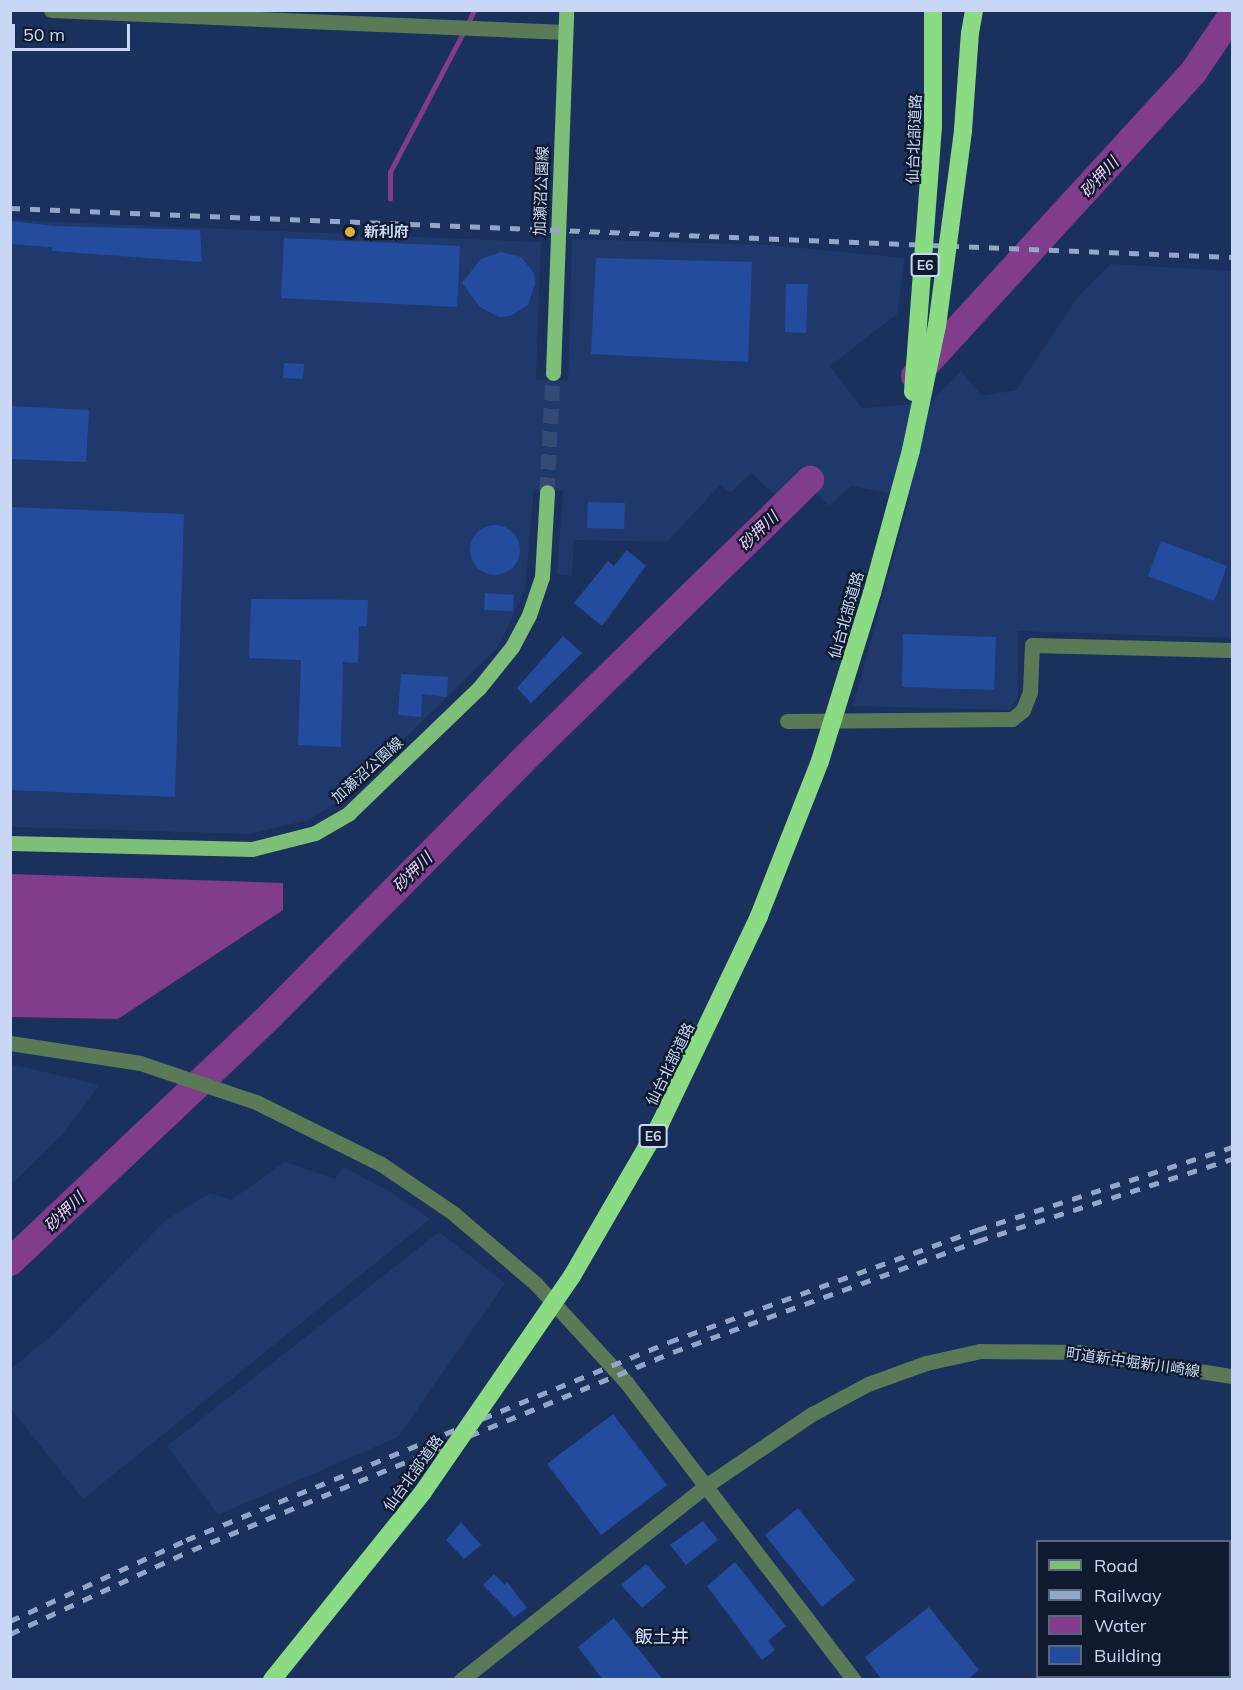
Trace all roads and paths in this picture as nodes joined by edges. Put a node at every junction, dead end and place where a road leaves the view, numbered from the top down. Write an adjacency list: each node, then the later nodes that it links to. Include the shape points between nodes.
1 (51, 10): 5 (street)
2 (566, 10): 5 (main road, 加瀬沼公園線)
3 (933, 10): 8 (highway, 仙台北部道路 / E6, bridge, via 933,127 921,309 913,392)
4 (972, 10): 8 (highway, 仙台北部道路 / E6, bridge, via 963,130 937,326)
5 (565, 32): 6 (main road, 加瀬沼公園線)
6 (553, 373)
7 (547, 492): 11 (main road, 加瀬沼公園線, via 542,577 530,615 513,647 479,688 349,813 297,839 252,849)
8 (892, 518): 15 (highway, 仙台北部道路 / E6, bridge, via 846,680 791,837 725,994 660,1124 572,1276 489,1398 423,1492)
9 (1233, 650): 10 (street, via 1032,645 1030,692 1023,710 1012,719)
10 (787, 721)
11 (10, 843)
12 (10, 1043): 14 (street, via 79,1051 168,1071 256,1102 381,1164 453,1213 514,1263 626,1382)
13 (1233, 1376): 14 (street, 町道新中堀新川崎線, via 1078,1352 980,1351 926,1363 868,1384 812,1414)
14 (707, 1485): 16 (street, 町道新中堀新川崎線); 17 (street, via 766,1569)
15 (272, 1680)
16 (461, 1680)
17 (854, 1680)

